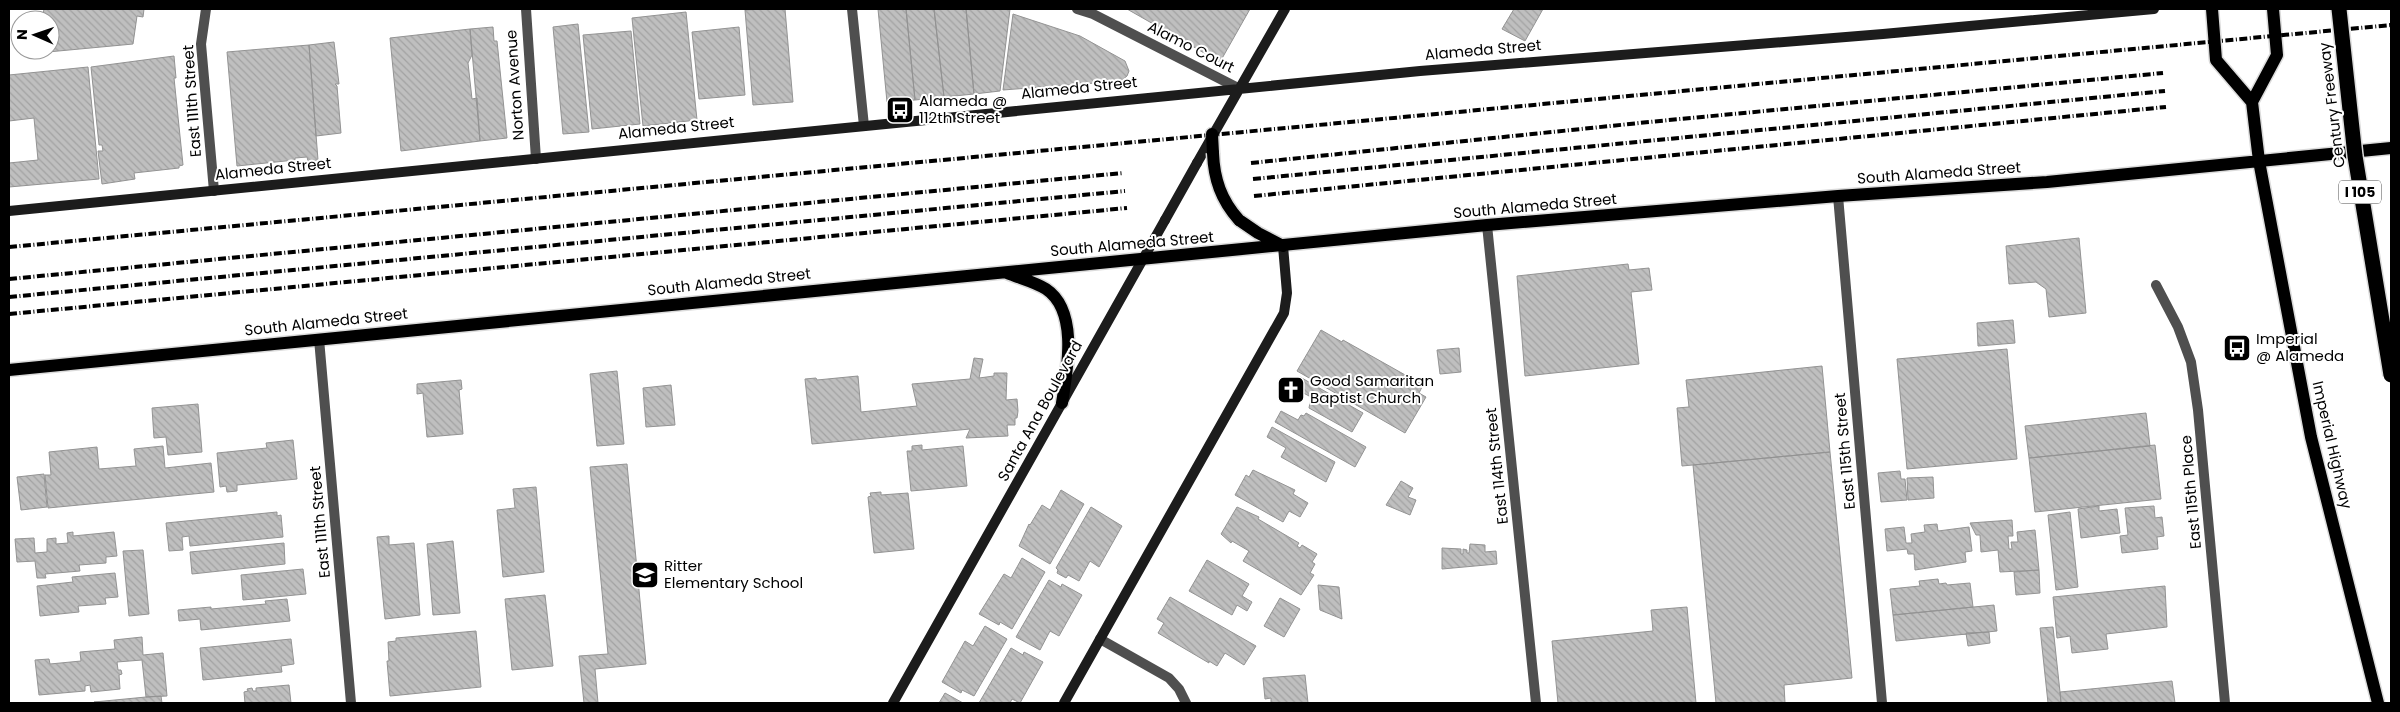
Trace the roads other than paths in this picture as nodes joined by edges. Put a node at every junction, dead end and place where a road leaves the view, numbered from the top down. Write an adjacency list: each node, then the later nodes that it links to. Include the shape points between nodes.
1 (206, 9): 17 (street, East 111th Street, via 201,44)
2 (526, 9): 15 (street, Norton Avenue)
3 (852, 9): 12 (street)
4 (1077, 9): 10 (street, Alamo Court, via 1093,14)
5 (1285, 9): 10 (street, Santa Ana Boulevard)
6 (2154, 9): 10 (street, Alameda Street)
7 (2212, 9): 11 (main road, via 2216,60)
8 (2273, 9): 11 (main road, via 2277,55)
9 (2339, 9): 27 (highway, Century Freeway / I 105, bridge, via 2355,156)
10 (1238, 88): 12 (street, Alameda Street); 13 (street, Santa Ana Boulevard)
11 (2252, 102): 16 (main road, Imperial Highway)
12 (864, 126): 15 (street, Alameda Street)
13 (1212, 134): 21 (main road, bridge, via 1214,173 1229,209 1258,234); 22 (street, Santa Ana Boulevard, bridge)
14 (2391, 148): 16 (main road)
15 (536, 159): 17 (street, Alameda Street)
16 (2259, 161): 18 (main road, South Alameda Street, via 2046,182); 37 (main road, Imperial Highway, via 2311,437)
17 (214, 191): 19 (street, Alameda Street)
18 (1838, 196): 20 (main road, South Alameda Street); 35 (street, East 115th Street)
19 (9, 211)
20 (1487, 225): 21 (main road, South Alameda Street); 34 (street, East 114th Street)
21 (1284, 246): 22 (main road, South Alameda Street); 29 (street, via 1287,293 1284,313)
22 (1143, 258): 23 (main road, South Alameda Street); 28 (street, Santa Ana Boulevard)
23 (1004, 272): 25 (main road, South Alameda Street); 28 (main road, via 1046,289 1060,302 1067,327 1069,358)
24 (2156, 285): 36 (street, East 115th Place, via 2178,327 2191,362)
25 (319, 338): 26 (main road, South Alameda Street); 30 (street, East 111th Street)
26 (9, 370)
27 (2391, 375)
28 (1062, 403): 31 (street, Santa Ana Boulevard)
29 (1100, 639): 32 (street); 33 (street, via 1169,678)
30 (351, 703)
31 (892, 703)
32 (1064, 703)
33 (1186, 703)
34 (1536, 703)
35 (1882, 703)
36 (2225, 703)
37 (2378, 703)

